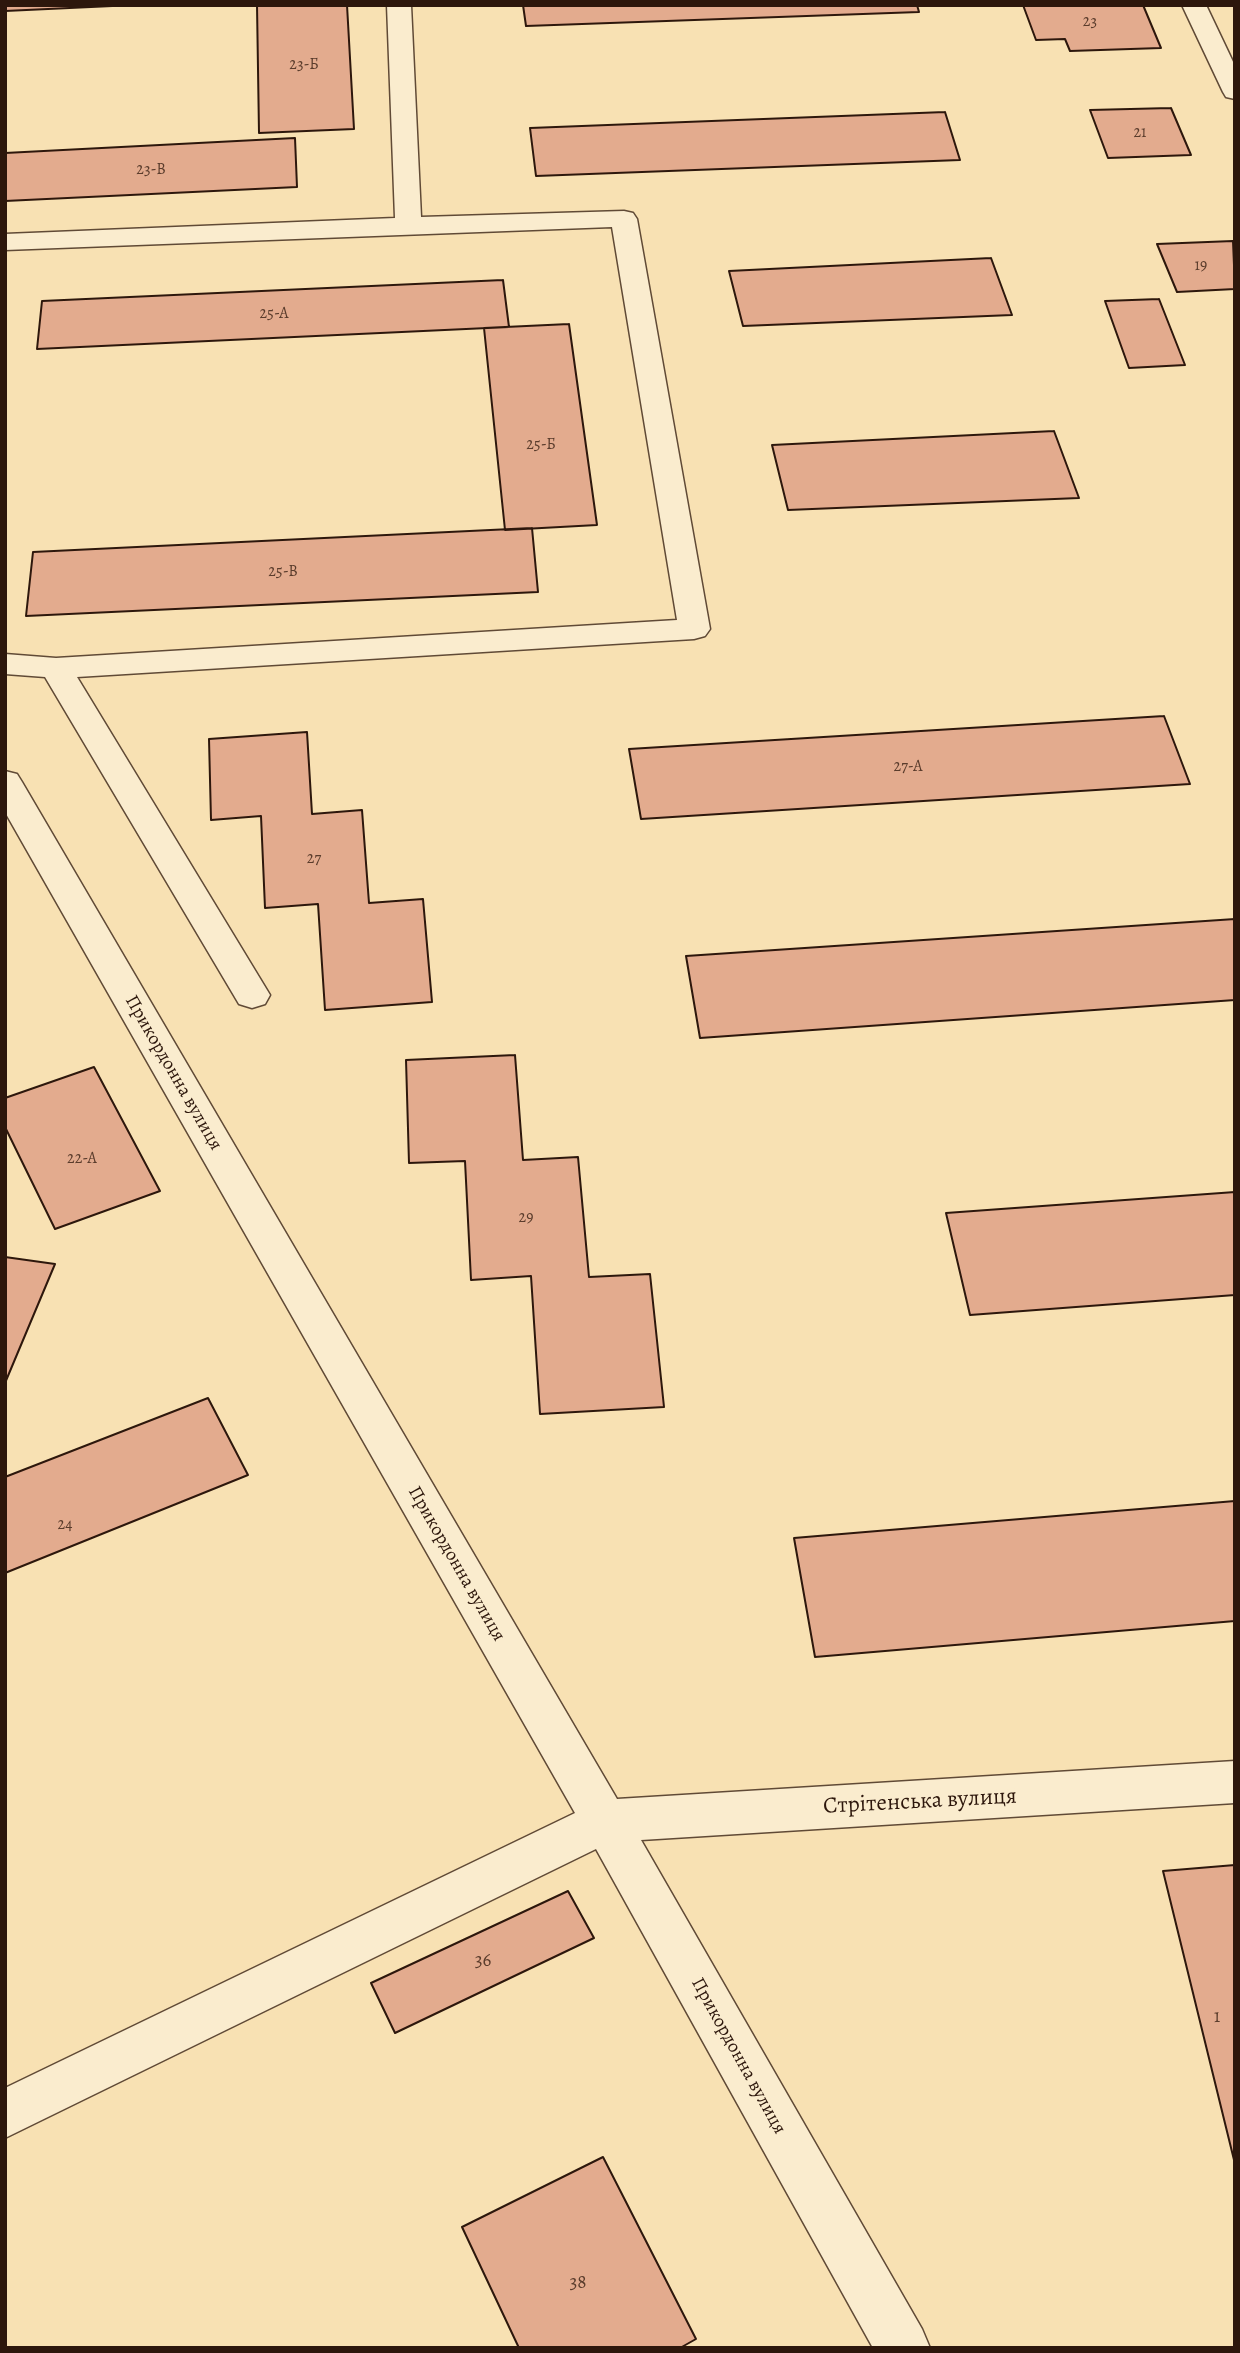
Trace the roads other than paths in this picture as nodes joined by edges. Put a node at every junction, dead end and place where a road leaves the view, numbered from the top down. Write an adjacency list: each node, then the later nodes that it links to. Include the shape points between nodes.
1 (399, 5): 4 (street)
2 (1194, 5): 3 (street)
3 (1235, 92)
4 (408, 225): 5 (street); 7 (street, via 624,219 694,629)
5 (5, 242)
6 (5, 664): 7 (street)
7 (56, 668): 9 (street)
8 (5, 782): 11 (street, Прикордонна вулиця)
9 (252, 995)
10 (1235, 1783): 11 (street, Стрітенська вулиця)
11 (605, 1821): 12 (street); 13 (street, Прикордонна вулиця)
12 (5, 2114)
13 (903, 2348)

